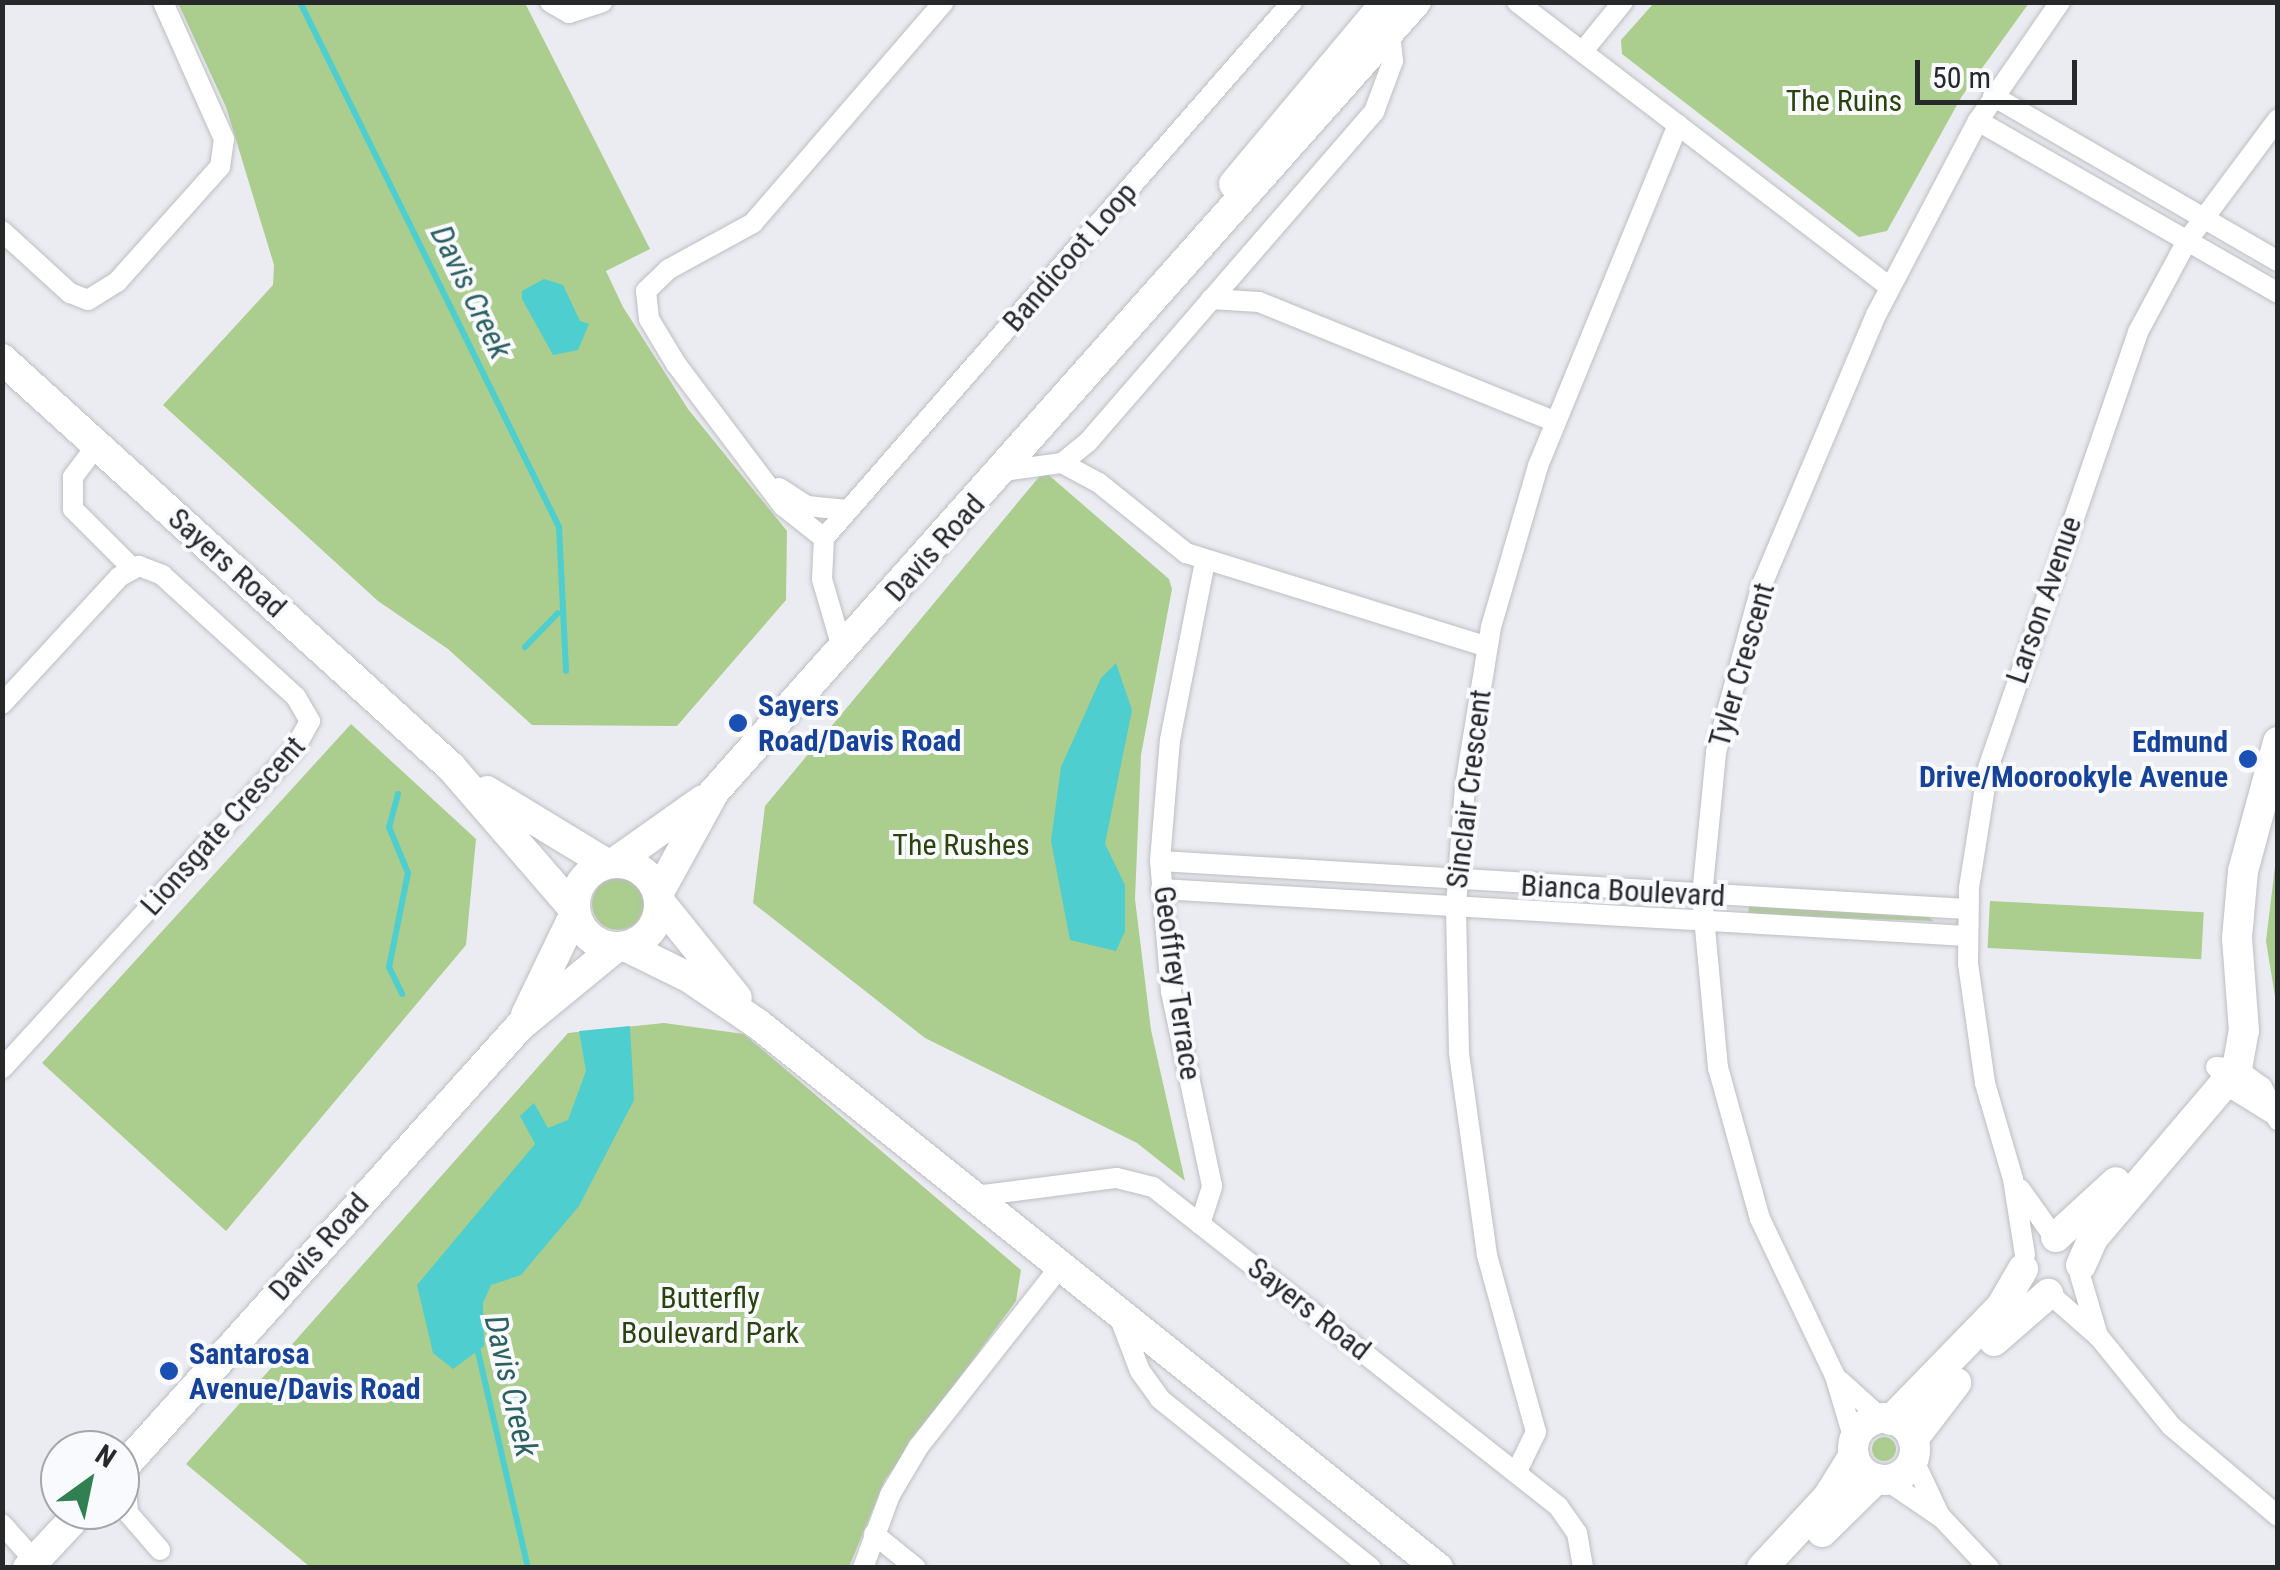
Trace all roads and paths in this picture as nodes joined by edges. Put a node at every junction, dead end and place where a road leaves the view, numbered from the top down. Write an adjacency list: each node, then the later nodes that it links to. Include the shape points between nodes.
1 (163, 2): 17 (street, via 224,139 220,166 110,289 88,300 70,293)
2 (550, 2): 3 (street, via 569,13)
3 (602, 2)
4 (944, 2): 31 (street, via 753,223 668,269 646,290 650,319 676,364)
5 (1292, 2): 33 (street, Bandicoot Loop)
6 (1416, 2): 10 (street, Davis Road)
7 (1624, 2): 11 (street)
8 (2060, 2): 12 (street, Tyler Crescent)
9 (1520, 4): 11 (street)
10 (1385, 15): 20 (street, via 1388,84 1374,112); 30 (street, Davis Road)
11 (1583, 51): 15 (street)
12 (1993, 96): 14 (street, Tyler Crescent); 16 (street)
13 (2278, 119): 16 (street, Larson Avenue)
14 (1978, 121): 18 (street); 21 (street, Tyler Crescent)
15 (1678, 125): 21 (street); 26 (street, Sinclair Crescent)
16 (2203, 218): 18 (street, Larson Avenue); 19 (street)
17 (2, 231)
18 (2187, 241): 22 (street); 50 (street, Larson Avenue, via 2138,332 2032,632 1988,768)
19 (2278, 261)
20 (1239, 267): 23 (street); 24 (street)
21 (1890, 286): 47 (street, Tyler Crescent, via 1748,626 1716,752)
22 (2278, 293)
23 (1211, 299): 24 (street); 27 (street)
24 (1259, 302): 26 (street)
25 (2, 358): 28 (street, Sayers Road)
26 (1554, 421): 37 (street, Sinclair Crescent)
27 (1088, 442): 29 (street); 32 (street)
28 (98, 445): 36 (street, via 73,477 74,509); 41 (street, Sayers Road)
29 (1062, 463): 30 (street); 32 (street)
30 (1003, 472): 38 (street, Davis Road)
31 (765, 478): 33 (street, via 806,506); 34 (street, via 794,518)
32 (1099, 483): 35 (street, via 1170,544)
33 (847, 510): 34 (street, Bandicoot Loop)
34 (824, 538): 38 (street, via 822,579)
35 (1205, 561): 37 (street); 43 (street, Geoffrey Terrace, via 1170,740)
36 (132, 568): 39 (street); 57 (street, Lionsgate Crescent, via 156,570 303,704 309,728)
37 (1487, 647): 45 (street, Sinclair Crescent)
38 (844, 651): 42 (street, Davis Road)
39 (2, 704)
40 (2278, 742): 58 (street, via 2245,856 2237,938 2240,1002)
41 (451, 767): 44 (street, Sayers Road); 51 (street, Sayers Road)
42 (714, 792): 44 (street, Davis Road); 48 (street, Davis Road)
43 (1160, 861): 45 (street, Bianca Boulevard); 46 (street, Geoffrey Terrace)
44 (610, 863): 48 (street, via 642,871); 51 (street, via 586,876)
45 (1457, 882): 47 (street, Bianca Boulevard); 49 (street, Sinclair Crescent)
46 (1161, 890): 49 (street, Bianca Boulevard); 62 (street, Geoffrey Terrace, via 1171,992 1212,1186)
47 (1702, 896): 50 (street, Bianca Boulevard); 52 (street, Tyler Crescent)
48 (659, 898): 54 (street, via 655,925); 55 (street)
49 (1456, 906): 52 (street, Bianca Boulevard); 74 (street, Sinclair Crescent, via 1468,1145 1486,1255 1536,1432)
50 (1967, 909): 53 (street, Larson Avenue)
51 (574, 911): 54 (street, via 588,938); 56 (street)
52 (1704, 922): 53 (street, Bianca Boulevard); 70 (street, Tyler Crescent, via 1718,1068 1742,1164 1780,1269)
53 (1967, 936): 60 (street, Larson Avenue, via 1983,1070)
54 (621, 948): 55 (street, via 690,978); 56 (street)
55 (758, 1024): 61 (street)
56 (520, 1026): 73 (street, Davis Road)
57 (2, 1069)
58 (2227, 1074): 59 (street, via 2262,1087); 63 (street); 66 (street, via 2101,1230)
59 (2276, 1117)
60 (2013, 1179): 63 (street, Larson Avenue); 64 (street, Larson Avenue)
61 (968, 1197): 62 (street, Sayers Road, via 1132,1178); 65 (street)
62 (1200, 1224): 74 (street, Sayers Road)
63 (2055, 1237): 64 (street, via 2036,1242); 66 (street, via 2072,1245)
64 (2024, 1262): 67 (street, via 2029,1283); 71 (street, via 2001,1308)
65 (1059, 1268): 68 (street); 81 (street, via 920,1446)
66 (2080, 1270): 67 (street, via 2072,1288); 69 (street)
67 (2050, 1294): 69 (street); 71 (street, via 2004,1330)
68 (1118, 1314): 86 (street, via 1140,1371 1160,1399); 87 (street)
69 (2099, 1338): 76 (street, via 2171,1426)
70 (1835, 1376): 71 (street, Tyler Crescent); 72 (street, Tyler Crescent)
71 (1900, 1434): 72 (street, via 1862,1428); 75 (street, via 1900,1476); 77 (street, Tyler Crescent)
72 (1854, 1448): 75 (street); 89 (street, via 1828,1496)
73 (140, 1449)
74 (1516, 1473): 88 (street, Sayers Road, via 1570,1518)
75 (1881, 1480): 77 (street, Tyler Crescent); 90 (street)
76 (2278, 1516)
77 (1942, 1518): 91 (street, Tyler Crescent)
78 (2, 1524): 83 (street)
79 (140, 1527): 82 (street)
80 (63, 1530): 83 (street)
81 (874, 1534): 84 (street); 85 (street)
82 (160, 1550)
83 (31, 1564)
84 (863, 1568)
85 (916, 1568)
86 (1370, 1568)
87 (1438, 1568)
88 (1582, 1568)
89 (1762, 1568)
90 (1790, 1568)
91 (1989, 1568)

